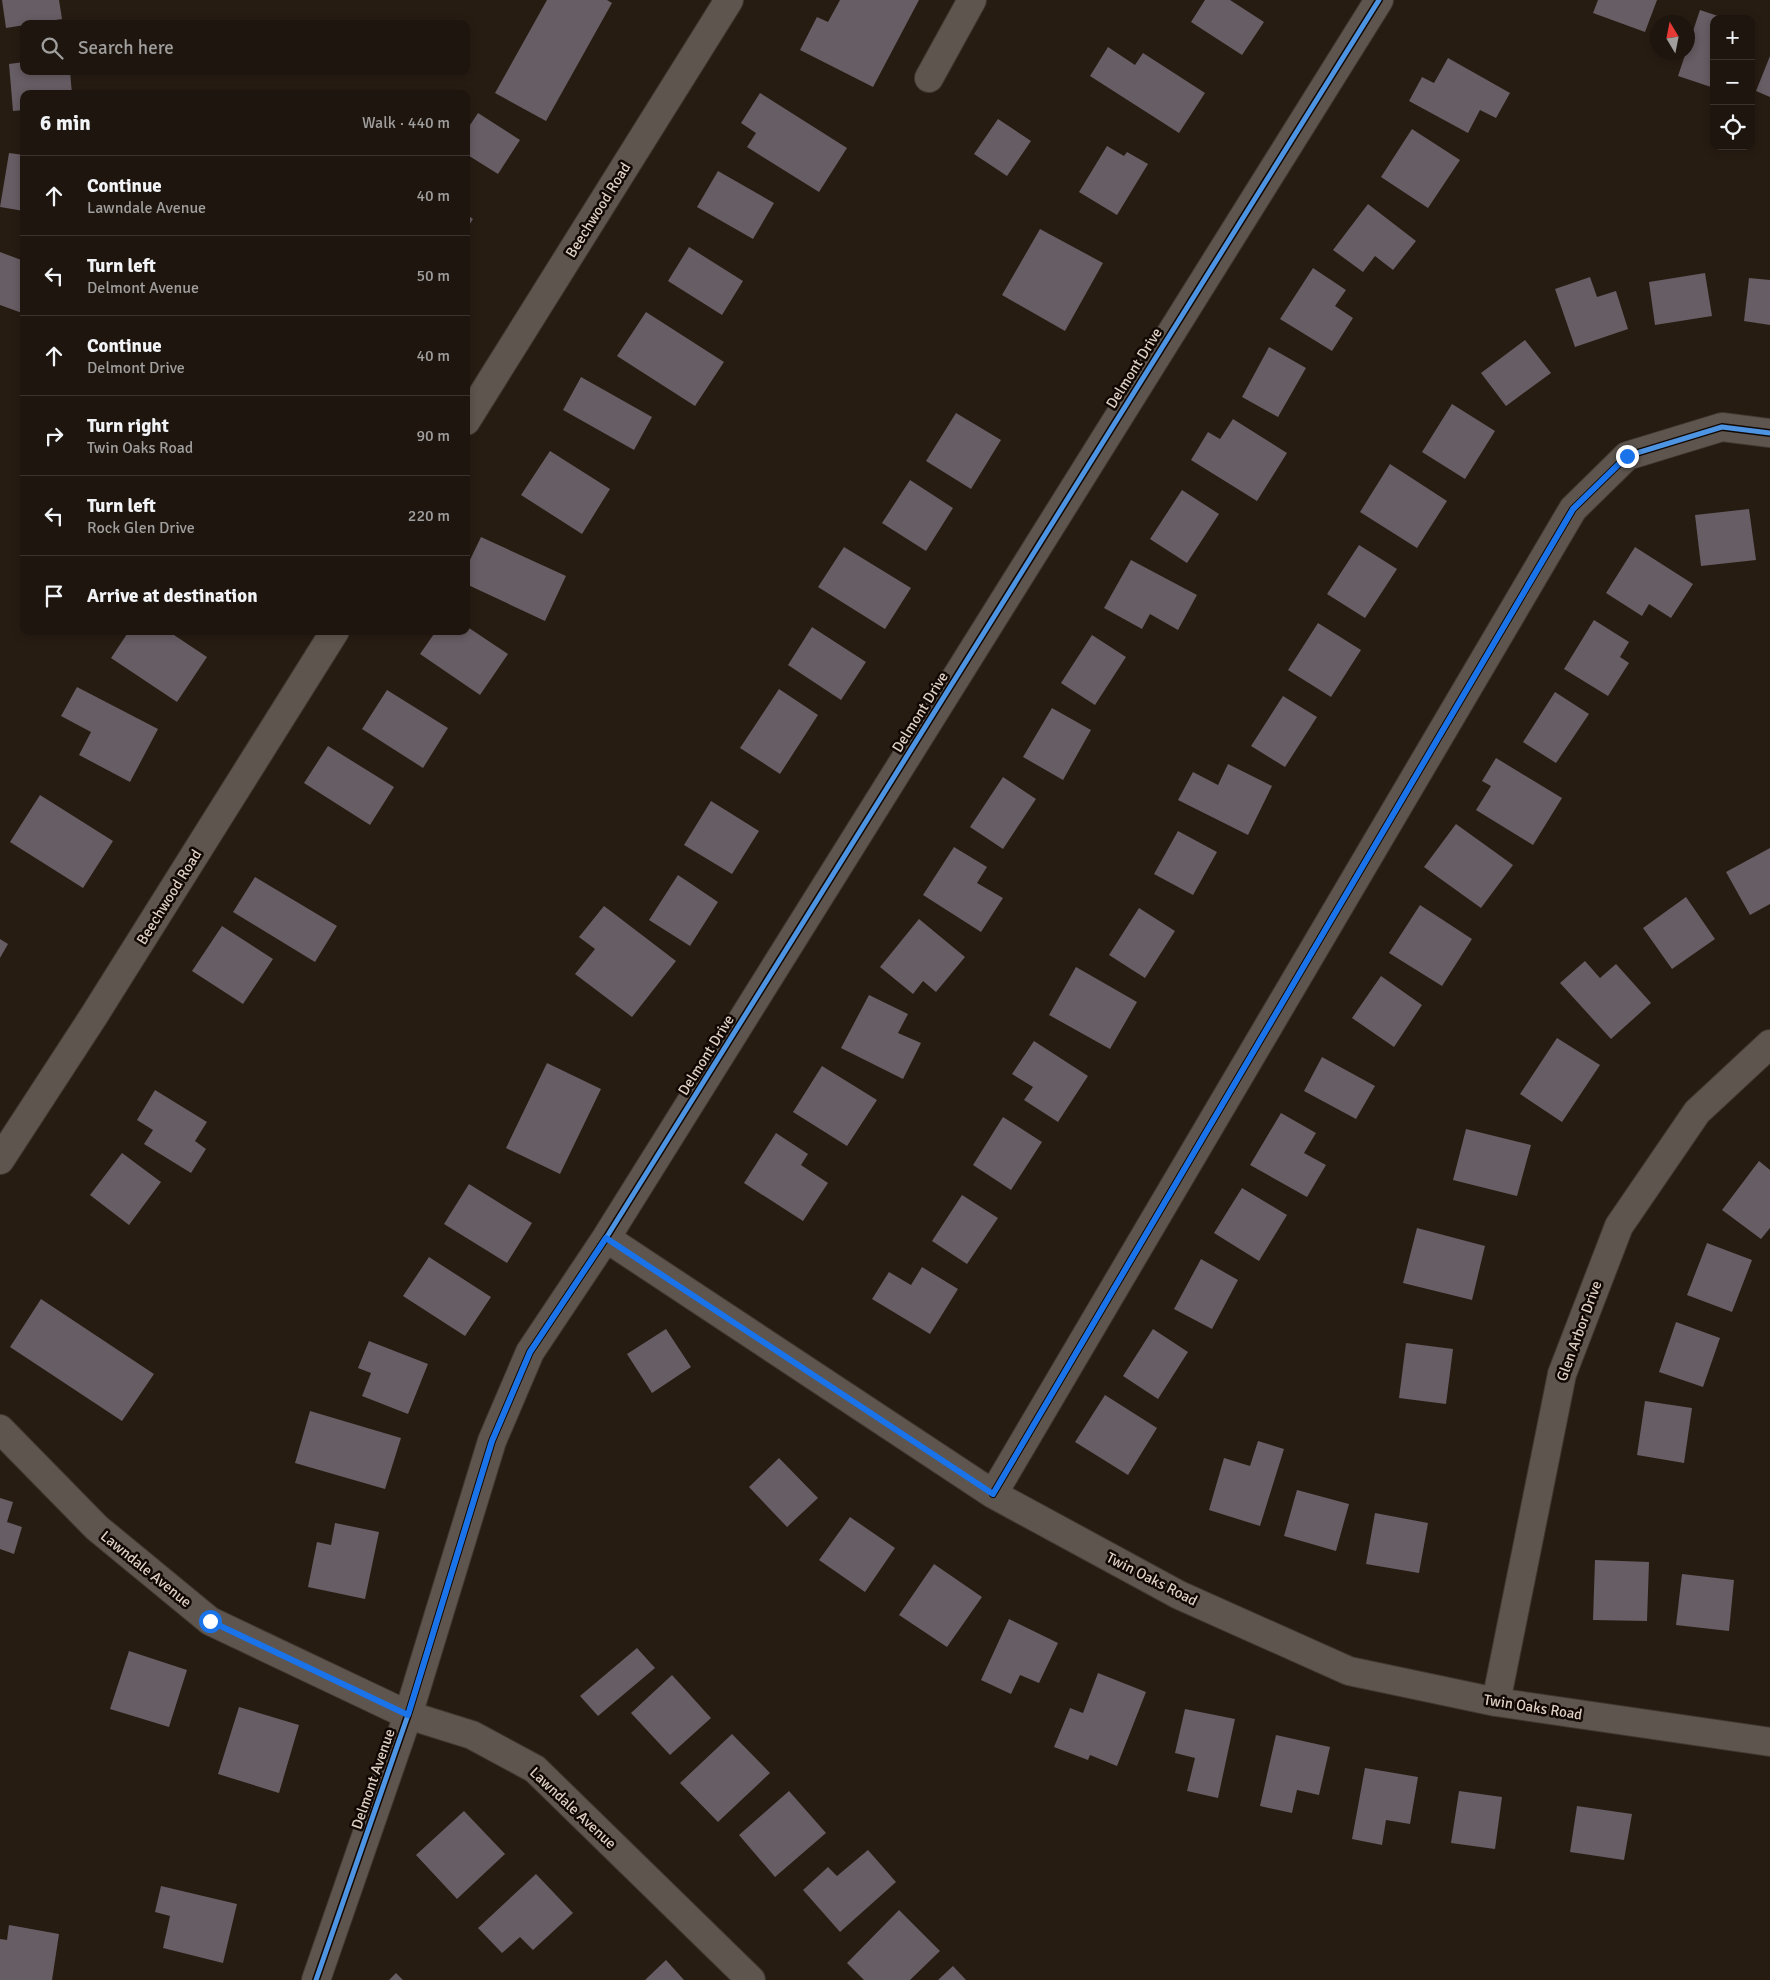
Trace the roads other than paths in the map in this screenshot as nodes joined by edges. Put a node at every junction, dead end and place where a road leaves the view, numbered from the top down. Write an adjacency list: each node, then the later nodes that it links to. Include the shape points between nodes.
1 (729, 0): 5 (street, Beechwood Road)
2 (972, 0): 4 (street)
3 (1379, 0): 10 (street, Delmont Drive)
4 (929, 78)
5 (470, 415)
6 (1770, 433): 13 (street, via 1722,427 1627,456 1573,509)
7 (332, 635): 9 (street, Beechwood Road)
8 (1770, 1044): 14 (street, Glen Arbor Drive, via 1697,1112 1619,1226 1562,1374)
9 (0, 1160)
10 (606, 1238): 12 (street, Delmont Drive, via 530,1352); 13 (street, Twin Oaks Road)
11 (0, 1429): 15 (street, Lawndale Avenue, via 97,1528 210,1621)
12 (492, 1441): 15 (street, Delmont Avenue)
13 (993, 1494): 14 (street, Twin Oaks Road, via 1180,1595 1349,1671)
14 (1496, 1702): 16 (street, Twin Oaks Road)
15 (408, 1715): 17 (street, Delmont Avenue); 18 (street, Lawndale Avenue, via 472,1735 535,1769)
16 (1770, 1742)
17 (316, 1980)
18 (751, 1980)

